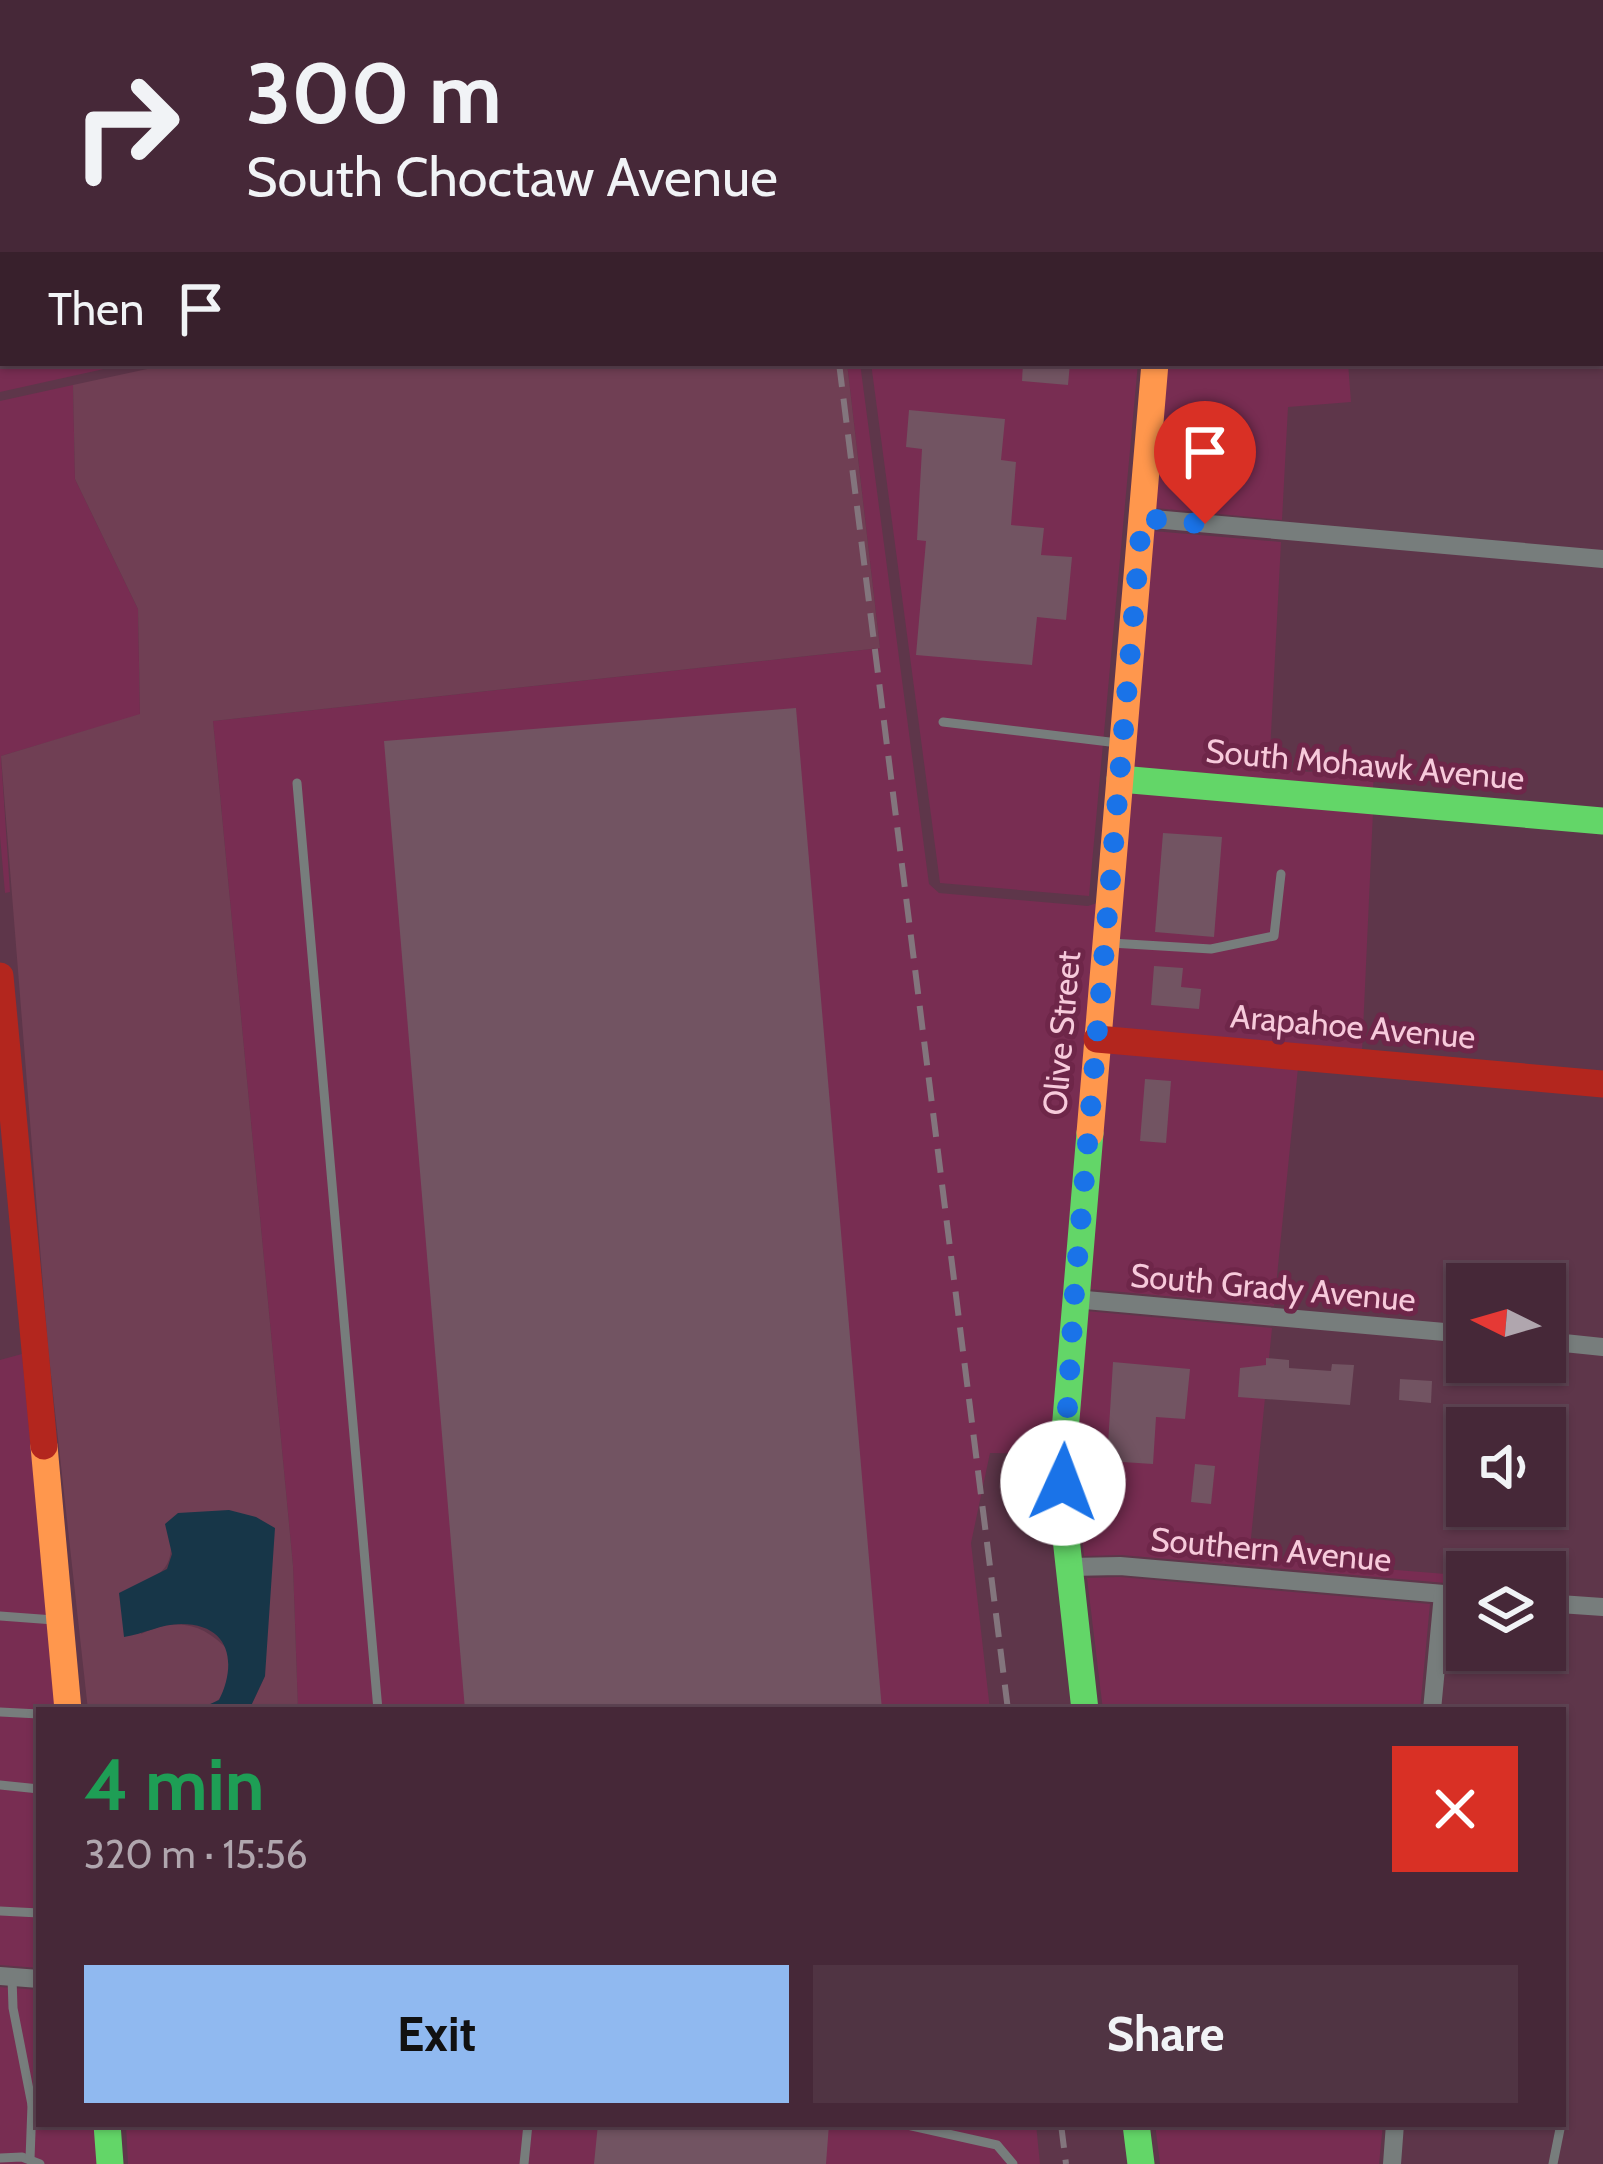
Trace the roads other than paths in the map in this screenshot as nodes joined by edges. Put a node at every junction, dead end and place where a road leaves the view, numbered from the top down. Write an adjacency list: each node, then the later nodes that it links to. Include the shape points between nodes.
1 (1155, 366): 2 (main road, Olive Street)
2 (1142, 518): 3 (street); 5 (main road, Olive Street)
3 (1603, 559)
4 (943, 722): 5 (lane)
5 (1123, 744): 6 (main road, Olive Street)
6 (1120, 779): 8 (main road, South Mohawk Avenue); 10 (main road, Olive Street)
7 (297, 783): 28 (lane)
8 (1603, 821)
9 (1281, 874): 10 (lane, via 1274,936 1211,949)
10 (1106, 943): 12 (main road, Olive Street)
11 (0, 976): 13 (main road)
12 (1097, 1040): 14 (main road, Arapahoe Avenue); 16 (main road, Olive Street)
13 (3, 1044): 15 (main road)
14 (1603, 1084)
15 (11, 1226): 26 (main road)
16 (1074, 1299): 17 (street, South Grady Avenue); 20 (main road, Olive Street, via 1063,1455)
17 (1446, 1332)
18 (1566, 1343): 19 (street)
19 (1603, 1347)
20 (1069, 1568): 21 (street, Southern Avenue); 29 (main road, Olive Street)
21 (1443, 1594): 22 (street, Southern Avenue); 30 (street)
22 (1446, 1594)
23 (1566, 1604): 24 (street)
24 (1603, 1607)
25 (0, 1616): 26 (lane)
26 (60, 1621): 27 (main road)
27 (68, 1707)
28 (378, 1707)
29 (1085, 1707)
30 (1432, 1707)
31 (0, 1712): 32 (lane)
32 (36, 1714)
33 (0, 1785): 34 (lane)
34 (36, 1789)
35 (0, 1911): 36 (lane)
36 (36, 1913)
37 (6, 1977): 38 (street); 39 (lane)
38 (36, 1979)
39 (36, 2105): 47 (lane)
40 (107, 2127): 48 (main road)
41 (528, 2127): 49 (lane)
42 (916, 2127): 50 (lane, via 997,2145)
43 (1136, 2127): 51 (main road)
44 (1395, 2127): 52 (street)
45 (1560, 2127): 53 (lane)
46 (0, 2158): 47 (lane)
47 (35, 2162)
48 (110, 2164)
49 (524, 2164)
50 (1013, 2164)
51 (1141, 2164)
52 (1392, 2164)
53 (1553, 2164)

